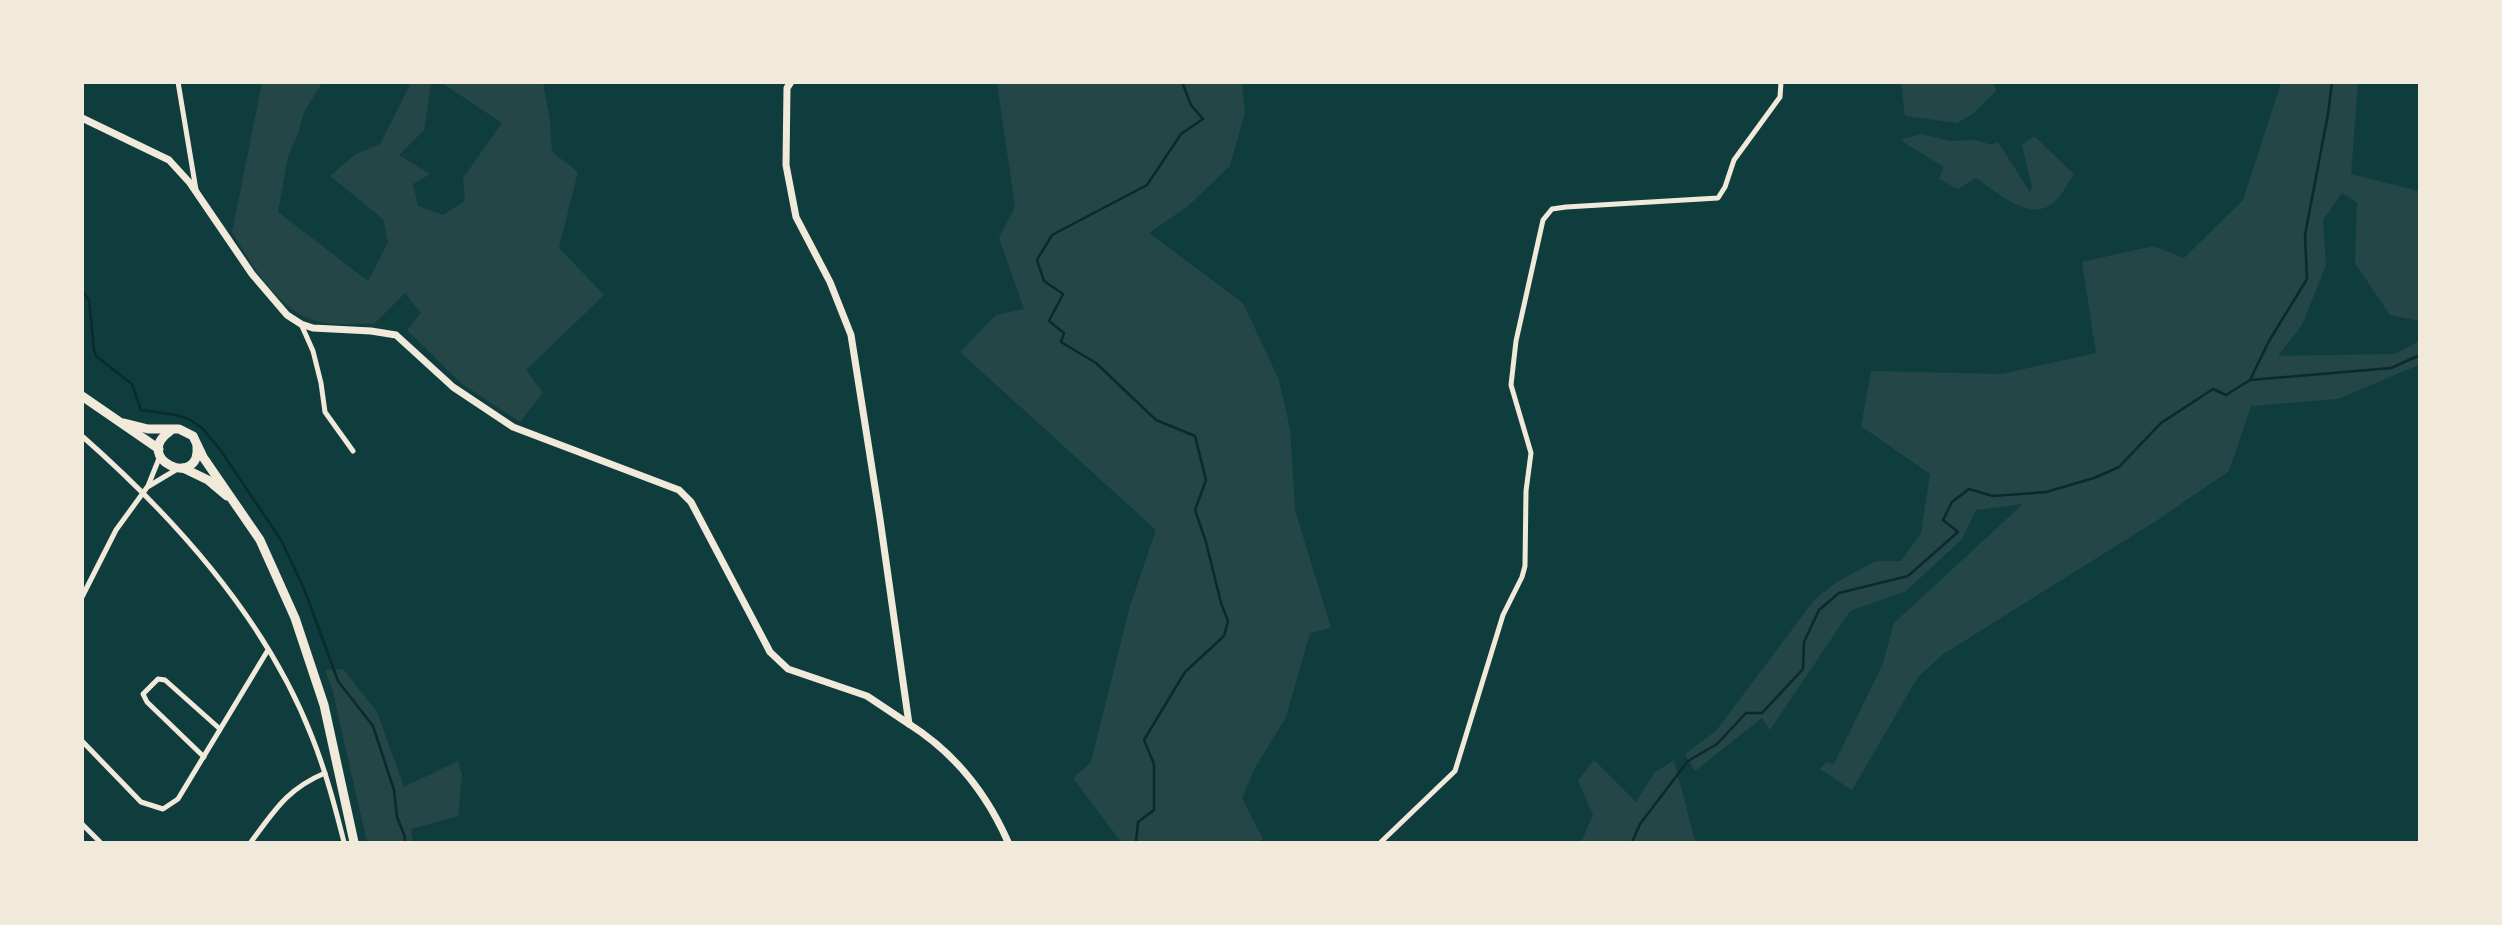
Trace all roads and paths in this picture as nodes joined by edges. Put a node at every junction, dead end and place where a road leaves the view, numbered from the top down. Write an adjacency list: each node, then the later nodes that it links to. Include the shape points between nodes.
1 (178, 82): 5 (street)
2 (791, 82): 20 (street, via 787,88 786,165 796,217 830,282 851,335)
3 (1781, 82): 31 (street, via 1780,97 1734,160 1718,198 1566,206 1552,209 1543,220 1516,341 1510,385 1531,453 1526,491 1525,566 1503,615 1455,771)
4 (82, 118): 5 (street, via 169,160)
5 (197, 193): 6 (street, via 252,274 287,315)
6 (301, 324): 12 (street, via 313,351 325,412); 20 (street, via 313,328 396,335 453,387 513,427 679,490 691,502 770,652 788,669 868,696)
7 (82, 396): 8 (highway)
8 (124, 423): 9 (highway); 13 (highway)
9 (170, 431): 11 (highway, via 187,431); 13 (highway, via 164,436)
10 (82, 436): 16 (street)
11 (197, 444): 14 (highway, via 196,459); 17 (highway)
12 (353, 451)
13 (160, 453): 14 (highway, via 168,465); 15 (street)
14 (181, 468): 15 (street); 17 (highway, via 208,480)
15 (148, 486): 16 (street)
16 (142, 494): 18 (street, via 116,530); 19 (street, via 197,550)
17 (243, 513): 29 (highway, via 260,540 295,618 324,705)
18 (82, 596)
19 (268, 650): 21 (street); 24 (street, via 294,695)
20 (909, 724): 30 (street, via 948,752 988,803)
21 (220, 729): 23 (street); 23 (street, via 165,680 158,679 144,694 147,702)
22 (82, 741): 23 (street, via 141,802 163,809 178,799)
23 (204, 757)
24 (325, 773): 27 (street, via 308,780 289,794); 28 (street)
25 (82, 824): 26 (street)
26 (100, 842)
27 (251, 842)
28 (344, 842)
29 (354, 842)
30 (1008, 842)
31 (1381, 842)

